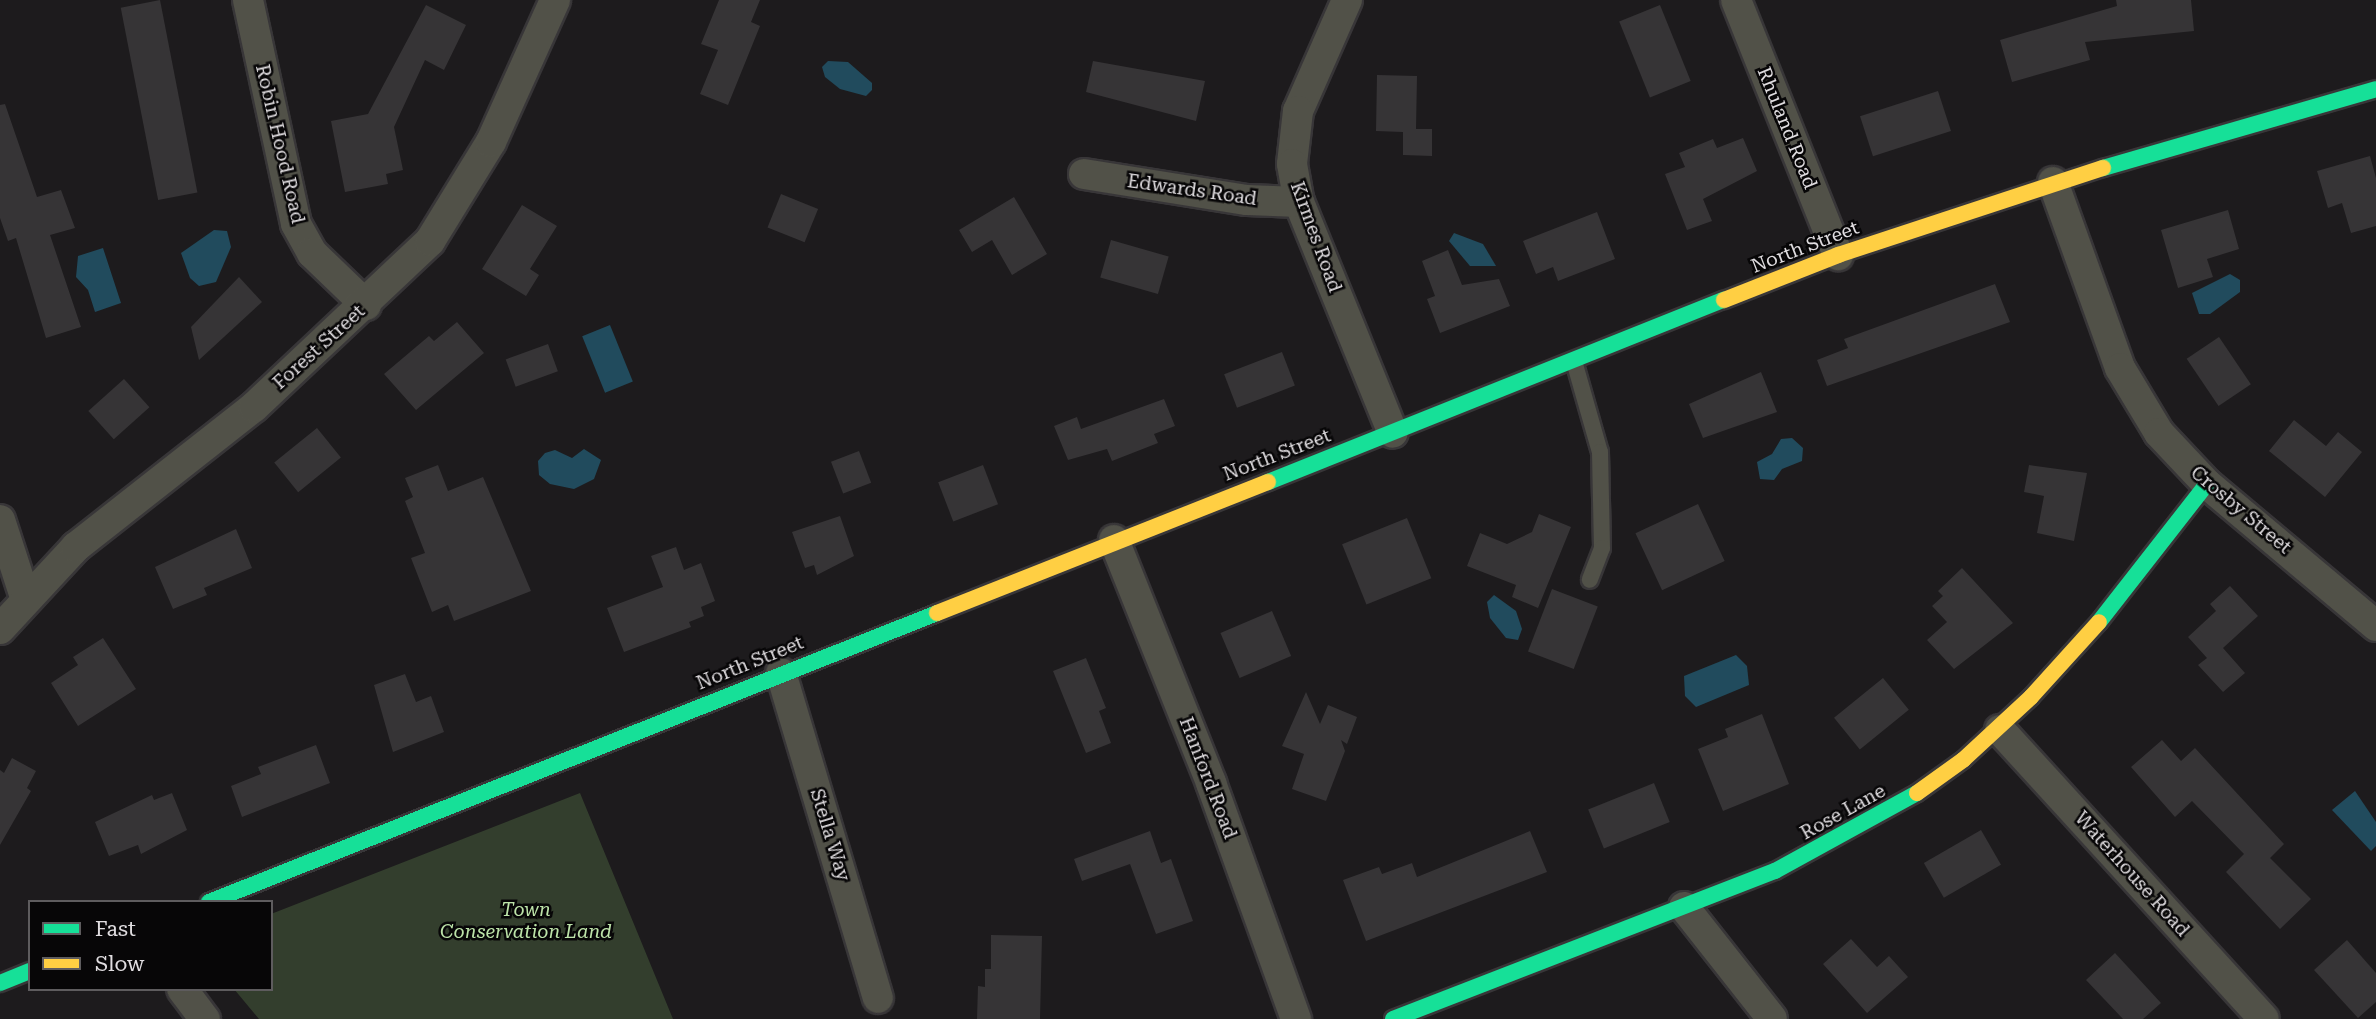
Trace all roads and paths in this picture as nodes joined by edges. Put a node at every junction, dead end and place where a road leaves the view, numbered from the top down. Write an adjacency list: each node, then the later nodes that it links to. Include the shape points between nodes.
1 (248, 0): 10 (street, Robin Hood Road, via 296,224 312,253)
2 (555, 0): 10 (street, Forest Street, via 491,142 450,215)
3 (1347, 0): 8 (street, Kirmes Road, via 1298,111 1292,155)
4 (1737, 0): 9 (street, Rhuland Road)
5 (2376, 89): 7 (street, North Street)
6 (1084, 174): 8 (street, Edwards Road, via 1247,200)
7 (2053, 182): 9 (street, North Street); 13 (street, Crosby Street, via 2127,383 2159,433)
8 (1299, 202): 12 (street, Kirmes Road)
9 (1838, 255): 11 (street, North Street)
10 (366, 305): 17 (street, Forest Street, via 217,438 76,547)
11 (1574, 361): 12 (street, North Street); 16 (lane, via 1600,452 1602,548)
12 (1393, 433): 15 (street, North Street)
13 (2207, 484): 18 (street, Crosby Street); 21 (street, Rose Lane, via 2109,612)
14 (0, 520): 17 (street)
15 (1114, 540): 20 (street, North Street); 29 (street, Hanford Road, via 1211,783)
16 (1590, 580)
17 (25, 597): 19 (street, Forest Street)
18 (2376, 626)
19 (0, 628)
20 (782, 673): 22 (street, North Street); 27 (street, Stella Way)
21 (2000, 730): 23 (street, Rose Lane, via 1857,830); 32 (street, Waterhouse Road)
22 (214, 900)
23 (1684, 907): 30 (street, Rose Lane); 31 (street)
24 (28, 972): 25 (street)
25 (0, 983)
26 (183, 991): 28 (street)
27 (878, 998)
28 (205, 1019)
29 (1296, 1019)
30 (1392, 1019)
31 (1772, 1019)
32 (2264, 1019)

